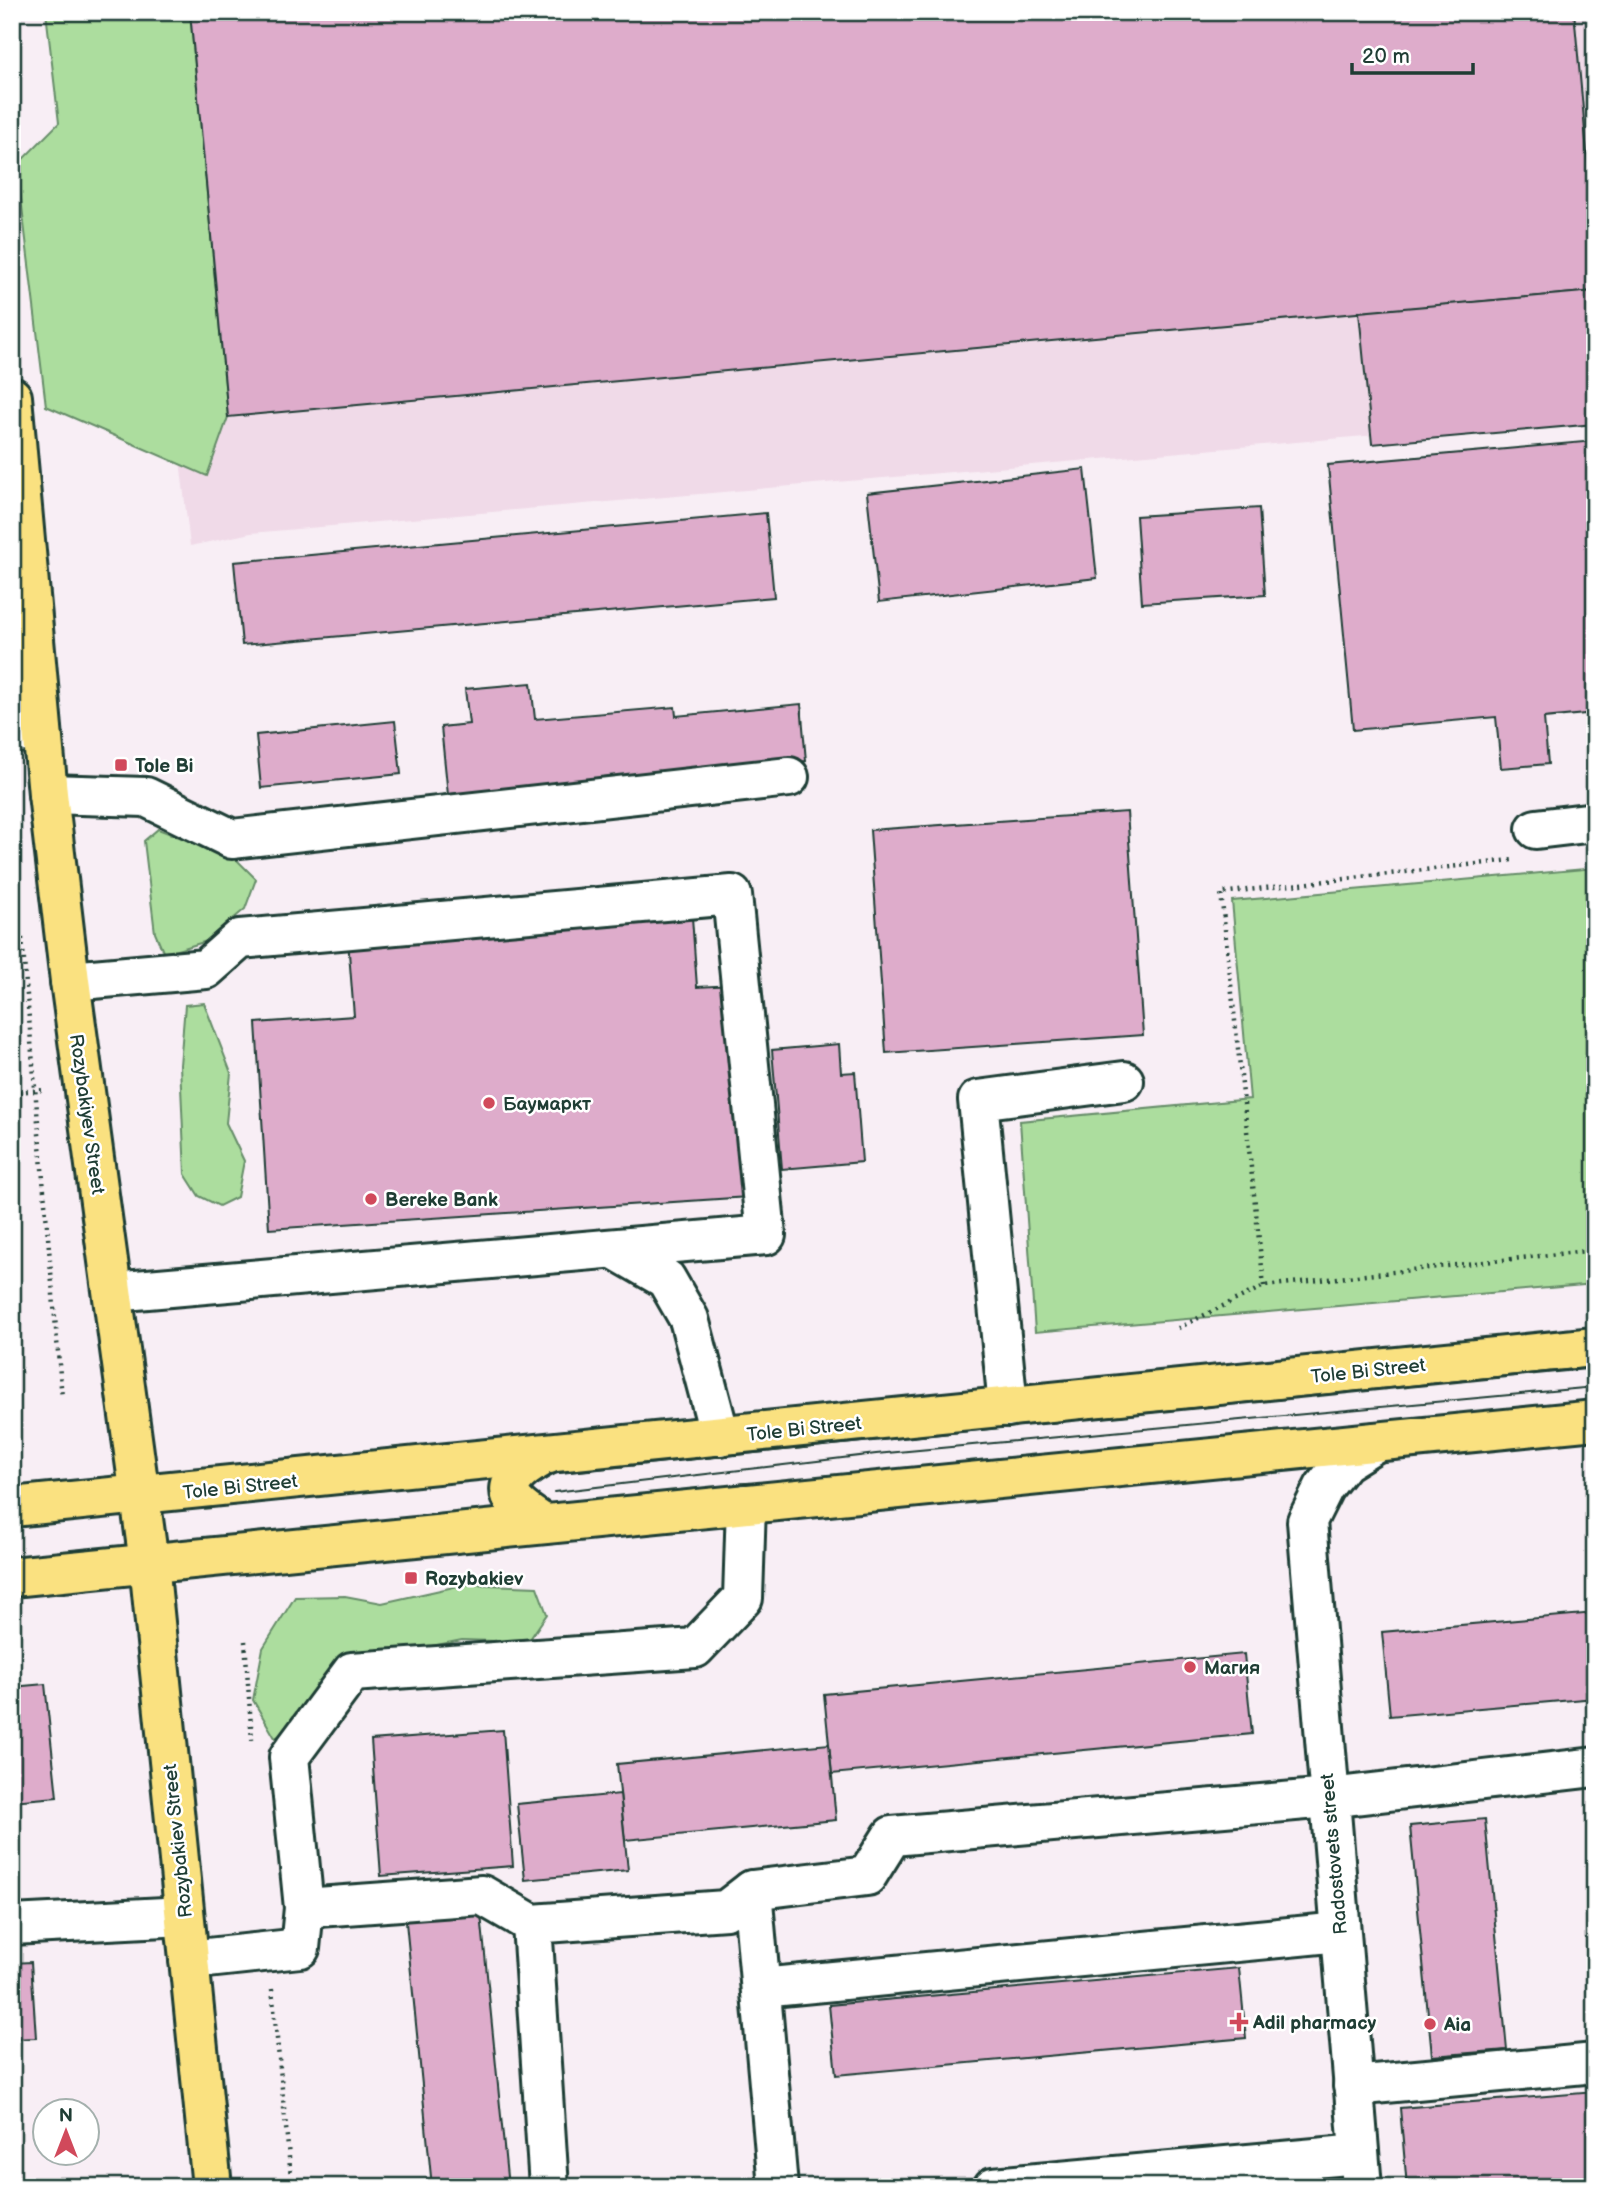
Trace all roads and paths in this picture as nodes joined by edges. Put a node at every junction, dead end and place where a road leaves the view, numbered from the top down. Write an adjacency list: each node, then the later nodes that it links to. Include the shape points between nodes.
1 (12, 397): 2 (main road)
2 (27, 732): 4 (main road, Rozybakiyev Street)
3 (789, 777): 4 (street, via 232,839 146,797)
4 (48, 794): 8 (main road, Rozybakiyev Street)
5 (1595, 822): 6 (street)
6 (1531, 844): 12 (path, via 1221,893)
7 (22, 938): 16 (path)
8 (70, 981): 10 (street, via 206,969 240,939 732,895 766,1234); 13 (main road, Rozybakiyev Street)
9 (1124, 1081): 17 (street, via 978,1100)
10 (614, 1248): 13 (street); 19 (street, via 666,1279 689,1319)
11 (1595, 1250): 12 (path)
12 (1264, 1286): 14 (path)
13 (113, 1293): 22 (main road, Rozybakiyev Street)
14 (1178, 1328)
15 (1595, 1347): 17 (main road, Tole Bi Street)
16 (62, 1398)
17 (1008, 1407): 19 (main road, Tole Bi Street)
18 (1595, 1420): 20 (main road)
19 (720, 1436): 21 (main road, Tole Bi Street)
20 (1376, 1442): 23 (main road); 29 (street, Radostovets street, via 1344,1462 1324,1487 1307,1521)
21 (548, 1454): 22 (main road, Tole Bi Street); 25 (main road, via 525,1466 513,1480 511,1494 516,1504)
22 (141, 1496): 24 (main road, Tole Bi Street); 26 (main road, Rozybakiev Street)
23 (746, 1504): 25 (main road); 31 (street, via 743,1598 695,1648 352,1672 289,1757)
24 (12, 1507)
25 (544, 1524): 26 (main road)
26 (149, 1563): 27 (main road); 32 (main road, Rozybakiev Street)
27 (12, 1577)
28 (1595, 1768): 29 (street)
29 (1329, 1798): 30 (street, via 892,1836 867,1876); 35 (street, Radostovets street)
30 (752, 1890): 33 (street, via 726,1910); 37 (street)
31 (304, 1908): 33 (street, via 482,1895); 36 (street, via 300,1948)
32 (184, 1916): 34 (street); 36 (main road, Rozybakiev Street)
33 (532, 1924): 42 (street)
34 (12, 1925)
35 (1340, 1932): 37 (street); 39 (street, Radostovets street)
36 (189, 1960): 41 (main road, Rozybakiev Street)
37 (761, 1988): 43 (street)
38 (1595, 2063): 39 (street)
39 (1353, 2086): 40 (street, Radostovets street)
40 (1360, 2171): 44 (street)
41 (212, 2187)
42 (549, 2187)
43 (778, 2187)
44 (993, 2187)

